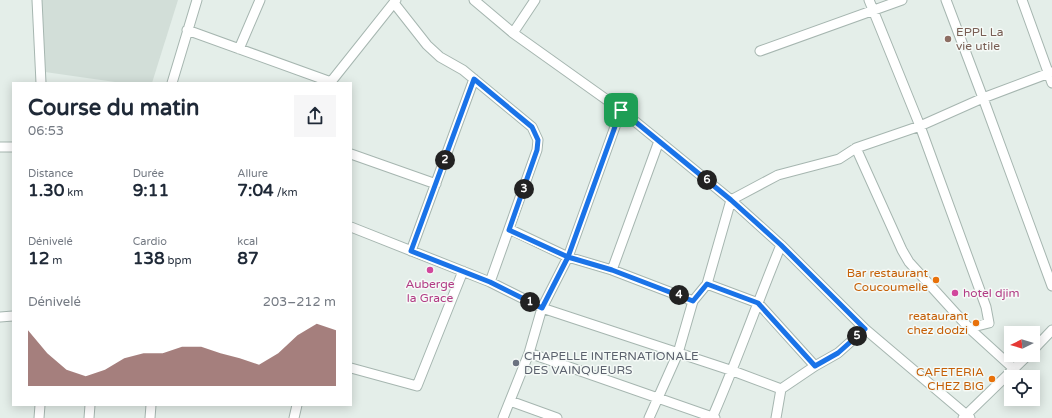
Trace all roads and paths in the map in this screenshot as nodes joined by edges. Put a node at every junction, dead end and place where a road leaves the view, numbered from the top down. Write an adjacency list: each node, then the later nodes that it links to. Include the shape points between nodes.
1 (37, 0): 18 (street)
2 (197, 0): 12 (street)
3 (260, 0): 14 (street)
4 (474, 0): 13 (street)
5 (535, 0): 13 (street)
6 (869, 0): 11 (street)
7 (902, 0): 11 (street)
8 (946, 0): 23 (street)
9 (1022, 0): 16 (street)
10 (395, 2): 17 (street, via 427,45); 21 (street)
11 (873, 10): 15 (street); 25 (street)
12 (187, 30): 14 (street); 19 (street)
13 (513, 33): 24 (street)
14 (239, 49): 20 (street)
15 (760, 51)
16 (1050, 73): 22 (street); 23 (street)
17 (474, 79): 31 (street); 34 (street, via 532,127 538,140 537,150)
18 (41, 82)
19 (172, 82)
20 (327, 82)
21 (331, 82)
22 (1052, 83)
23 (983, 98): 25 (street); 42 (street)
24 (621, 110): 26 (street); 37 (street)
25 (920, 126): 29 (street); 48 (street, via 986,307 989,323)
26 (659, 141): 32 (street); 38 (street)
27 (0, 147): 28 (street)
28 (12, 148)
29 (856, 148): 32 (street, via 839,159 778,175); 48 (street, via 909,262)
30 (352, 154): 31 (street)
31 (436, 184): 36 (street)
32 (731, 200): 35 (street); 41 (street)
33 (352, 227): 36 (street)
34 (509, 230): 37 (street); 40 (street)
35 (781, 245): 44 (street); 49 (street)
36 (411, 251): 39 (street)
37 (568, 257): 38 (street); 45 (street)
38 (612, 270): 43 (street)
39 (463, 271): 40 (street); 56 (street, via 417,386)
40 (490, 282): 45 (street)
41 (707, 284): 43 (street); 44 (street)
42 (1052, 286)
43 (693, 301): 53 (street)
44 (758, 303): 55 (street); 58 (street)
45 (542, 308): 52 (street); 53 (street)
46 (0, 316): 47 (street)
47 (12, 316)
48 (969, 328): 57 (street)
49 (865, 329): 55 (street, via 838,353); 66 (street)
50 (1052, 330): 51 (street)
51 (1040, 343)
52 (529, 353): 60 (street); 61 (street)
53 (678, 353): 58 (street); 60 (street)
54 (1021, 362): 57 (street)
55 (815, 366): 59 (street)
56 (352, 368)
57 (1014, 369): 66 (street)
58 (733, 371): 59 (street); 74 (street)
59 (781, 389): 75 (street)
60 (658, 399): 73 (street); 74 (street)
61 (510, 402): 71 (street); 72 (street)
62 (40, 406): 67 (street)
63 (90, 406): 68 (street)
64 (151, 406): 69 (street)
65 (297, 406): 70 (street)
66 (966, 417)
67 (39, 418)
68 (89, 418)
69 (150, 418)
70 (294, 418)
71 (503, 418)
72 (558, 418)
73 (649, 418)
74 (713, 418)
75 (776, 418)

